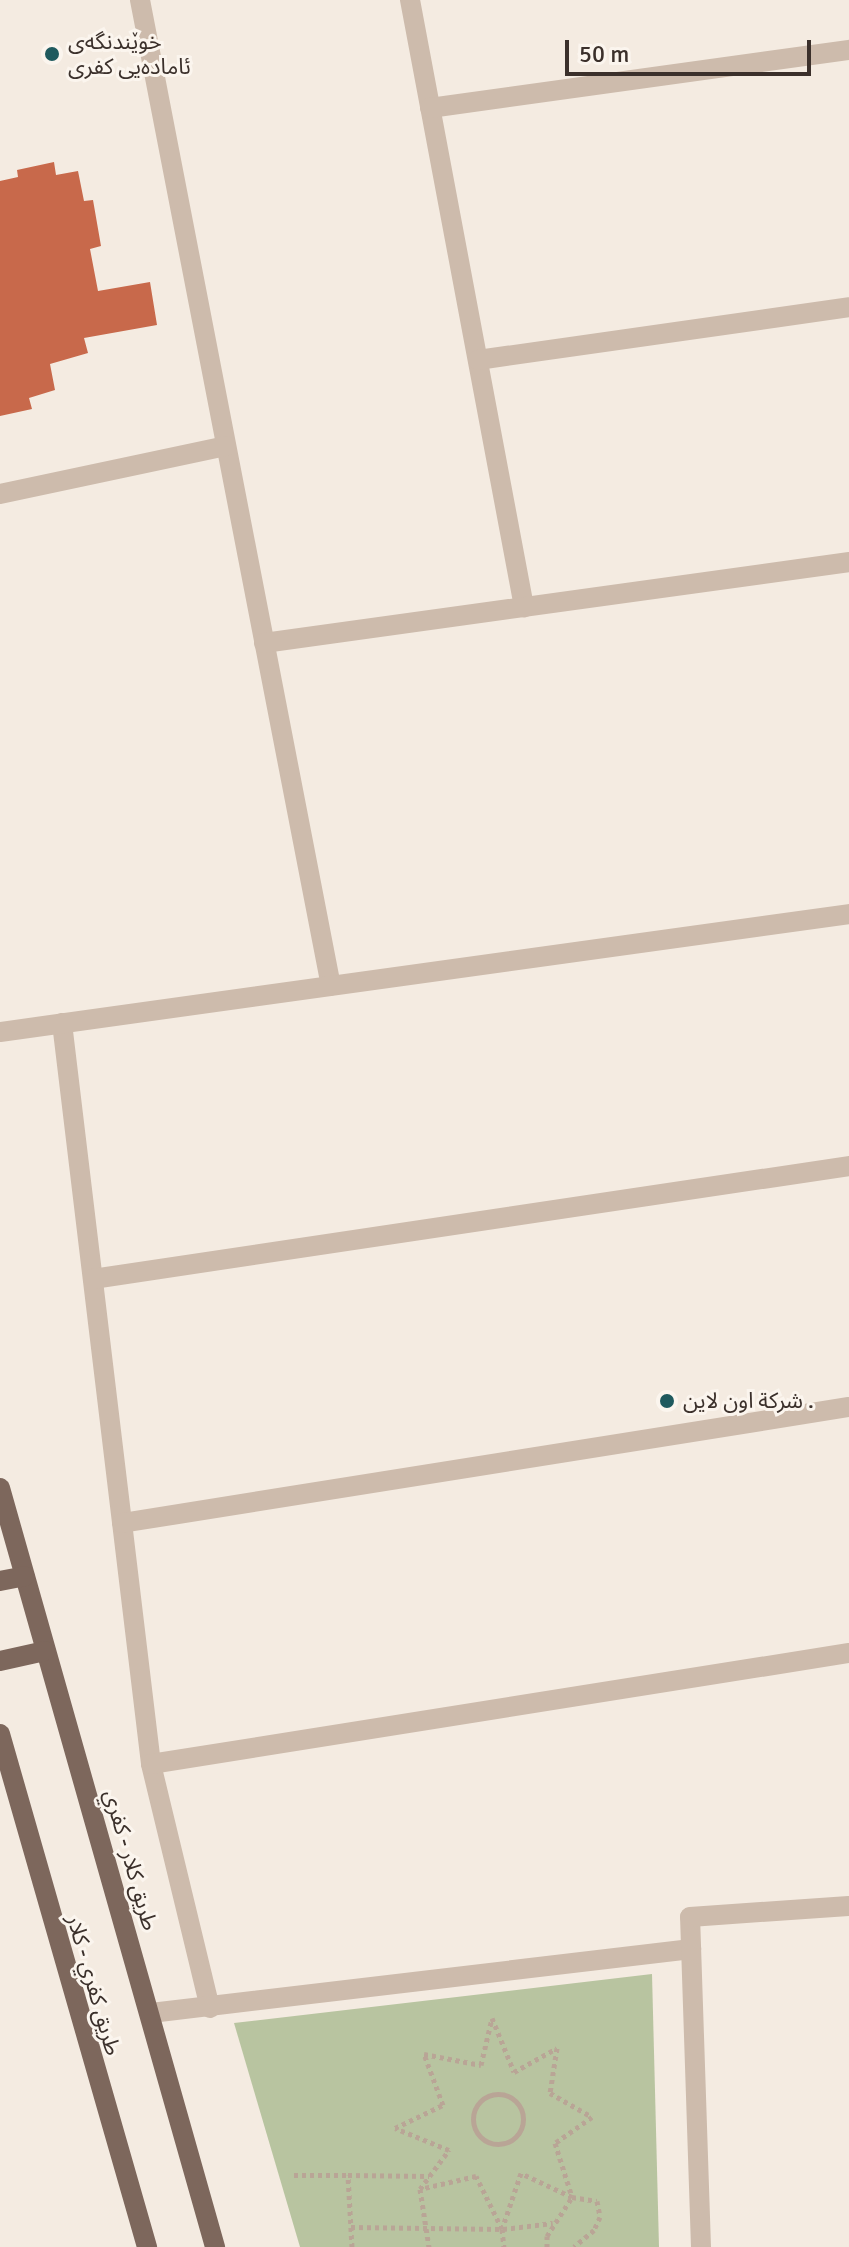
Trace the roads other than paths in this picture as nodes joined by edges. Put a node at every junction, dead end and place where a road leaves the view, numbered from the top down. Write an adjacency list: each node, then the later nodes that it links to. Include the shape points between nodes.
1 (140, 0): 7 (street)
2 (410, 0): 4 (street)
3 (849, 50): 4 (street)
4 (430, 108): 6 (street)
5 (849, 307): 6 (street)
6 (478, 360): 10 (street)
7 (226, 446): 8 (street); 11 (street)
8 (0, 494)
9 (849, 562): 10 (street)
10 (524, 607): 11 (street)
11 (264, 643): 13 (street)
12 (849, 914): 13 (street)
13 (331, 986): 14 (street)
14 (62, 1023): 15 (street); 17 (street)
15 (0, 1032)
16 (849, 1166): 17 (street)
17 (93, 1279): 20 (street)
18 (849, 1407): 20 (street)
19 (0, 1488): 21 (main road, طريق كلار - كفري)
20 (122, 1523): 27 (street)
21 (25, 1576): 22 (main road); 23 (main road, طريق كلار - كفري)
22 (0, 1581)
23 (45, 1651): 25 (main road); 31 (main road, طريق كلار - كفري)
24 (849, 1653): 27 (street)
25 (0, 1661)
26 (0, 1734): 32 (main road, طريق كفري - كلار)
27 (151, 1764): 30 (street)
28 (849, 1906): 29 (street, via 690,1917)
29 (691, 1949): 30 (street); 34 (street)
30 (210, 2008): 31 (street)
31 (151, 2013): 33 (main road, طريق كلار - كفري)
32 (147, 2247)
33 (215, 2247)
34 (701, 2247)

